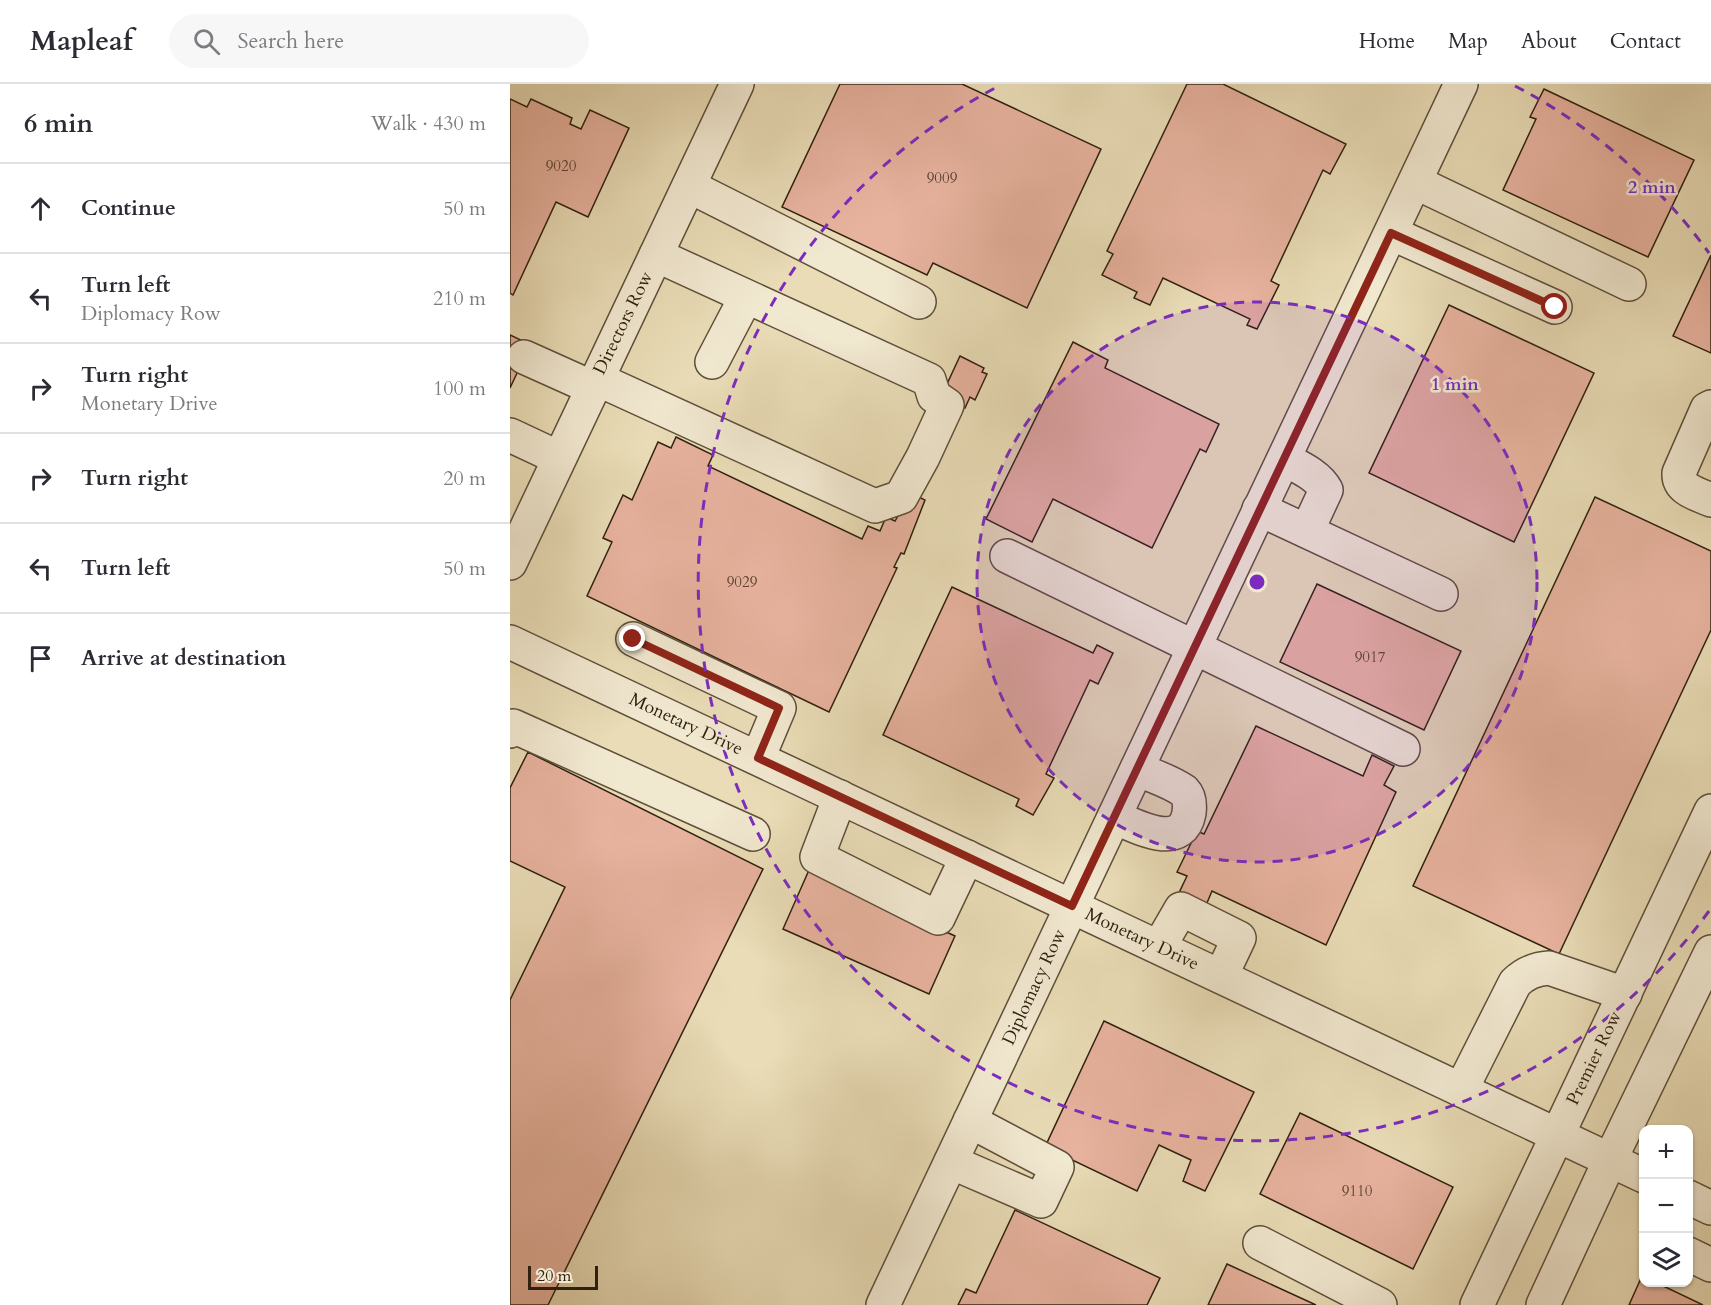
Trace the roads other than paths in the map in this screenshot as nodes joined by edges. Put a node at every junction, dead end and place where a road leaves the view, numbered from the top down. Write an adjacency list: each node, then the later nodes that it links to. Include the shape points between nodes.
1 (737, 84): 4 (street, Directors Row)
2 (1457, 85): 3 (street, Diplomacy Row)
3 (1415, 182): 5 (street, Diplomacy Row); 7 (street)
4 (689, 186): 6 (street, Directors Row); 9 (street)
5 (1391, 233): 10 (street); 17 (street, Diplomacy Row)
6 (656, 255): 8 (street); 13 (street, Directors Row)
7 (1629, 284)
8 (746, 297): 12 (street); 13 (street, via 929,380 934,396 947,405 901,497 875,506)
9 (919, 302)
10 (1555, 307)
11 (524, 357): 13 (street)
12 (712, 362)
13 (595, 383): 16 (street, Directors Row)
14 (1711, 407): 18 (street, via 1679,479 1683,487)
15 (510, 435): 16 (street)
16 (560, 458): 19 (street, Directors Row)
17 (1284, 459): 20 (street, Diplomacy Row); 21 (street, via 1315,477 1326,490)
18 (1711, 500)
19 (522, 507): 23 (street, Directors Row)
20 (1260, 509): 21 (street); 27 (street, Diplomacy Row)
21 (1307, 531): 24 (street)
22 (1006, 556): 27 (street)
23 (510, 563)
24 (1441, 594)
25 (633, 639): 30 (street, via 779,708)
26 (510, 642): 30 (street, Monetary Drive)
27 (1195, 647): 29 (street); 31 (street, Diplomacy Row)
28 (510, 731): 35 (street, via 513,726)
29 (1403, 749)
30 (758, 758): 32 (street, Monetary Drive)
31 (1137, 769): 34 (street, Diplomacy Row); 34 (street, via 1186,793 1190,801 1188,816 1182,828 1170,835)
32 (840, 797): 36 (street, Monetary Drive); 36 (street, via 817,857 938,918)
33 (1711, 811): 41 (street, Premier Row)
34 (1114, 817): 37 (street, Diplomacy Row)
35 (753, 834)
36 (967, 857): 37 (street, Monetary Drive)
37 (1072, 906): 38 (street, Monetary Drive); 43 (street, Diplomacy Row)
38 (1159, 947): 40 (street, Monetary Drive); 40 (street, via 1181,909 1239,938)
39 (1711, 952): 45 (street)
40 (1221, 976): 42 (street, Monetary Drive)
41 (1625, 994): 42 (street, via 1549,968 1523,975 1515,983); 44 (street, Premier Row)
42 (1461, 1090): 44 (street, Monetary Drive)
43 (970, 1121): 46 (street, Diplomacy Row); 46 (street, via 1057,1167 1041,1201)
44 (1557, 1135): 45 (street, Monetary Drive); 55 (street, Premier Row)
45 (1610, 1160): 47 (street, Monetary Drive); 56 (street)
46 (951, 1162): 53 (street, Diplomacy Row)
47 (1639, 1174)
48 (1693, 1199): 49 (street)
49 (1711, 1208)
50 (1260, 1243): 54 (street)
51 (1693, 1256): 52 (street)
52 (1711, 1265)
53 (883, 1305)
54 (1380, 1305)
55 (1477, 1305)
56 (1543, 1305)

